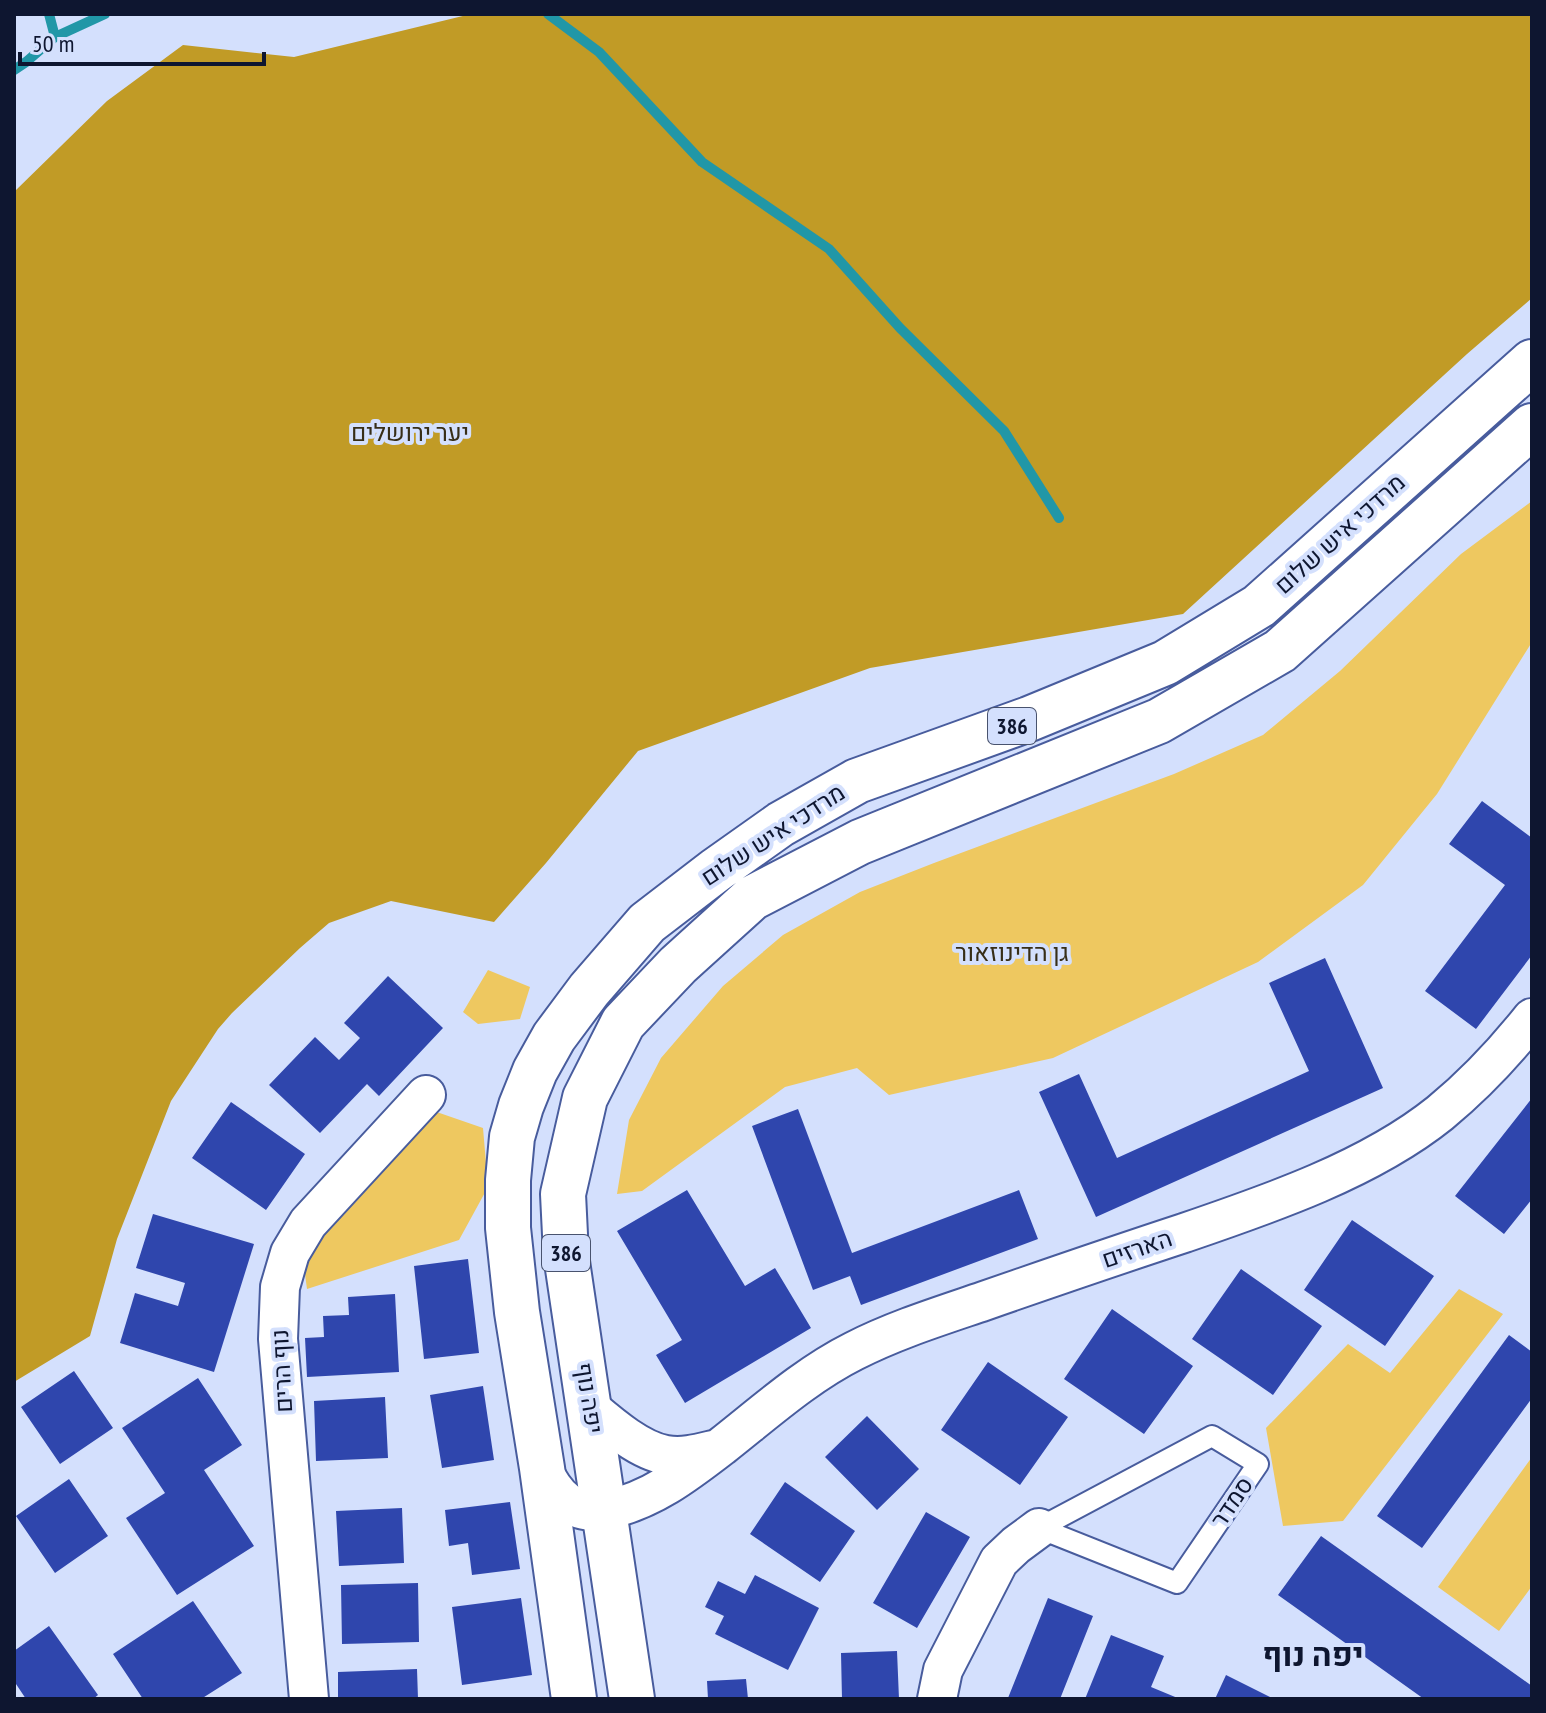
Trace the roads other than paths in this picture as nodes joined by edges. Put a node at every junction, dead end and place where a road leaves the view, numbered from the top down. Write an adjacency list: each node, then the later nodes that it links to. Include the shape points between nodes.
1 (1532, 362): 8 (main road, מרדכי איש שלום / 386, via 1259,606 1165,663 857,781 781,824 647,923 554,1037 535,1071 512,1137 508,1228)
2 (1532, 426): 5 (main road, מרדכי איש שלום / 386, via 1280,651 1159,721 860,842 752,898 623,1023)
3 (1532, 1018): 7 (street, הארזים, via 1439,1114 1340,1174 880,1339 823,1369)
4 (426, 1095): 11 (street, נוף הרים, via 308,1223 290,1253 280,1287 278,1339)
5 (585, 1098): 6 (main road, יפה נוף / 386, via 563,1194 566,1255)
6 (590, 1408): 7 (street, הארזים, via 659,1454 682,1456); 9 (main road, יפה נוף / 386)
7 (720, 1448): 9 (street, הארזים, via 656,1492)
8 (542, 1468): 9 (street, via 563,1500 577,1508); 12 (main road, 386)
9 (605, 1510): 13 (main road, יפה נוף / 386)
10 (1039, 1528): 10 (lane, סמדר, via 1177,1583 1258,1464 1212,1436); 14 (street, סמדר, via 999,1561 943,1670)
11 (309, 1699)
12 (574, 1699)
13 (632, 1699)
14 (937, 1699)

